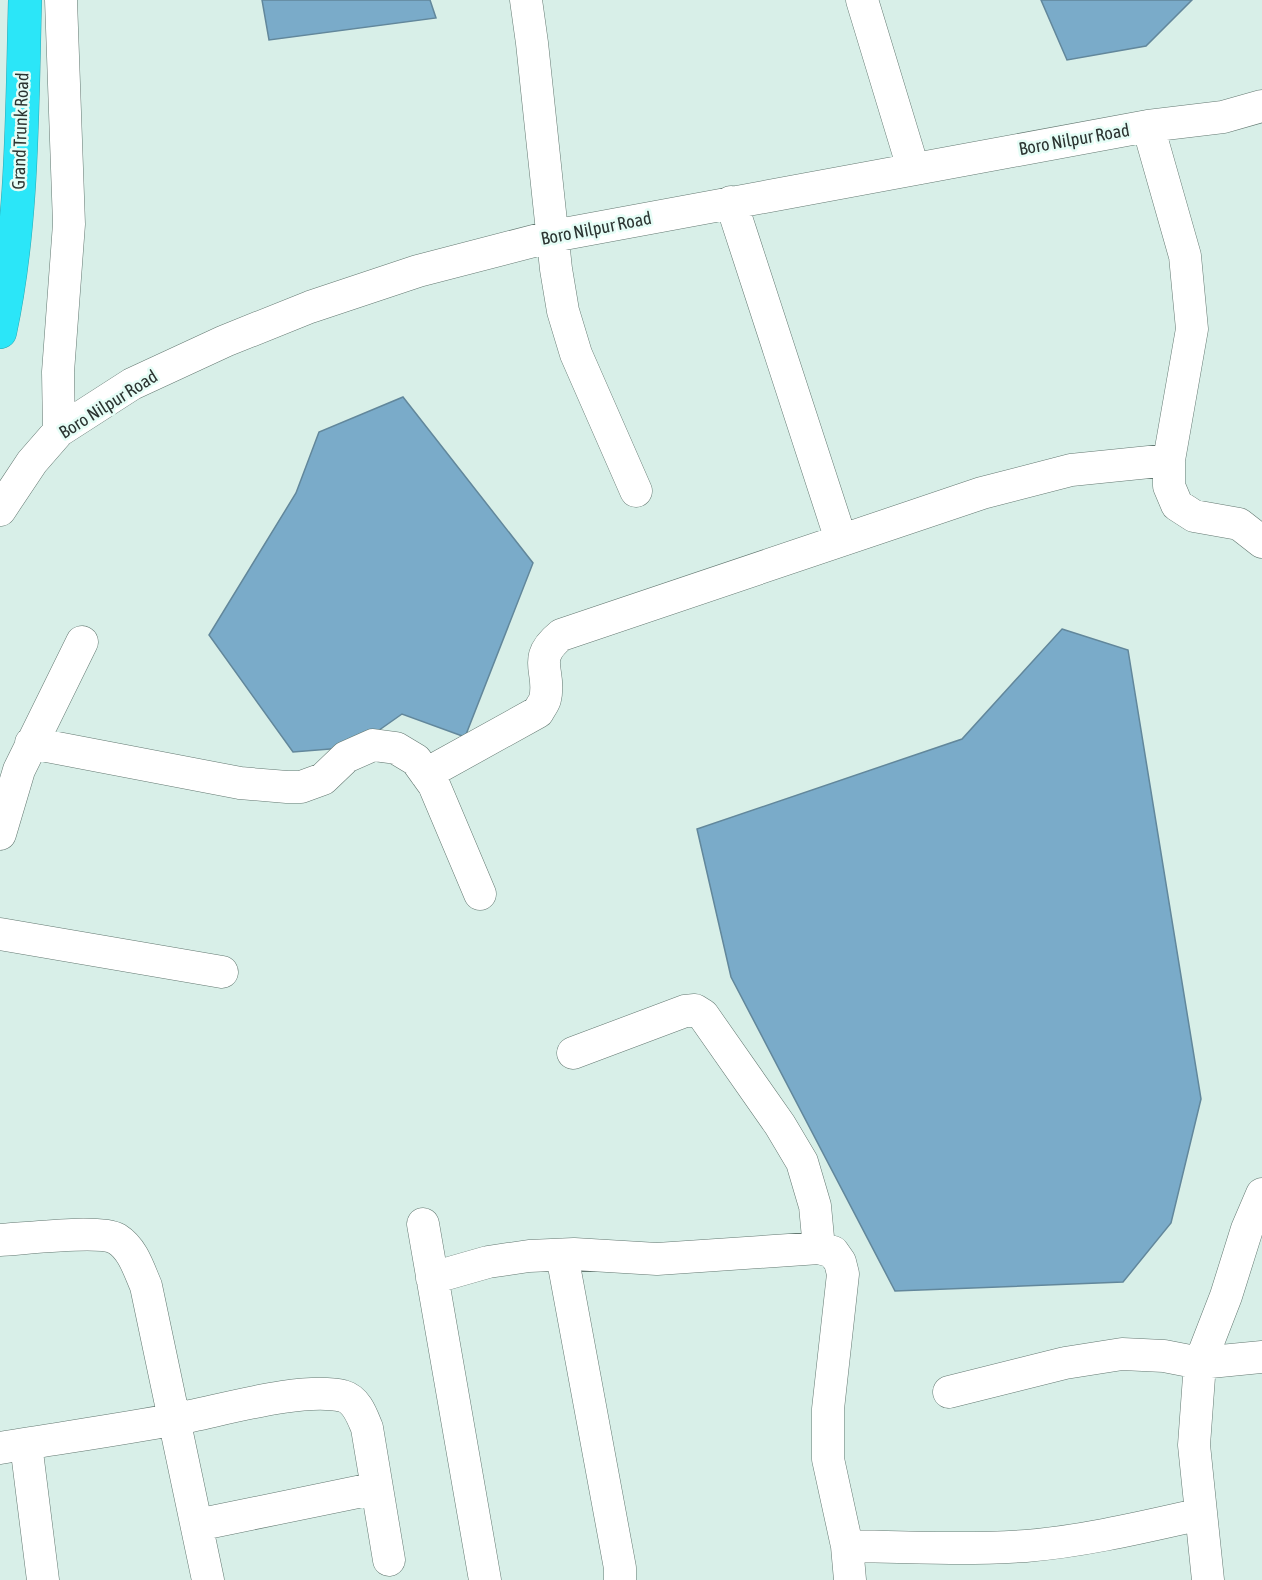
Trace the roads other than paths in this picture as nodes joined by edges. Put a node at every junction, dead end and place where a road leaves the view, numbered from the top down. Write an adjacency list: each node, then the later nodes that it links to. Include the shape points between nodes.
1 (25, 0): 10 (highway, Grand Trunk Road, via 19,177 8,295)
2 (61, 0): 11 (street, via 69,224 58,372)
3 (862, 0): 7 (street)
4 (529, 1): 9 (street)
5 (1262, 106): 6 (street, Boro Nilpur Road, via 1223,117)
6 (1148, 126): 7 (street, Boro Nilpur Road); 12 (street, via 1185,256 1192,328)
7 (913, 168): 8 (street, Boro Nilpur Road)
8 (731, 202): 9 (street, Boro Nilpur Road); 15 (street)
9 (553, 236): 11 (street, Boro Nilpur Road, via 418,271 225,340 132,384); 13 (street, via 563,311 576,354)
10 (0, 332)
11 (58, 431): 14 (street, Boro Nilpur Road)
12 (1169, 460): 15 (street, via 1071,470 982,493); 16 (street, via 1168,486 1177,505 1194,516 1239,524)
13 (636, 491)
14 (0, 510)
15 (841, 540): 19 (street, via 561,635 549,645 544,656 545,699 538,712)
16 (1262, 542)
17 (82, 642): 18 (street)
18 (32, 743): 19 (street, via 240,783 287,787 301,787 323,779 346,757 373,745 396,748 416,760); 20 (street, via 19,770)
19 (426, 774): 21 (street)
20 (0, 834)
21 (480, 894)
22 (0, 934): 23 (street)
23 (222, 972)
24 (573, 1053): 28 (street, via 685,1011 703,1016 802,1162 815,1206)
25 (1262, 1194): 32 (street)
26 (423, 1224): 30 (street)
27 (0, 1240): 34 (street, via 86,1234 116,1239 134,1257 146,1286)
28 (819, 1248): 29 (street, via 657,1259); 39 (street, via 833,1252 843,1274 828,1409 828,1459)
29 (562, 1255): 30 (street, via 488,1263); 44 (street)
30 (432, 1278): 43 (street)
31 (1262, 1357): 32 (street)
32 (1200, 1363): 33 (street, via 1122,1354 1065,1363); 37 (street, via 1194,1445)
33 (950, 1392)
34 (175, 1419): 35 (street); 36 (street, via 321,1392 346,1397 359,1408 367,1428); 38 (street)
35 (13, 1446): 41 (street)
36 (377, 1488): 38 (street); 40 (street)
37 (1201, 1514): 39 (street, via 1133,1530 1026,1546); 46 (street)
38 (197, 1525): 42 (street)
39 (847, 1546): 45 (street)
40 (389, 1560)
41 (43, 1580)
42 (208, 1580)
43 (485, 1580)
44 (620, 1580)
45 (850, 1580)
46 (1208, 1580)

